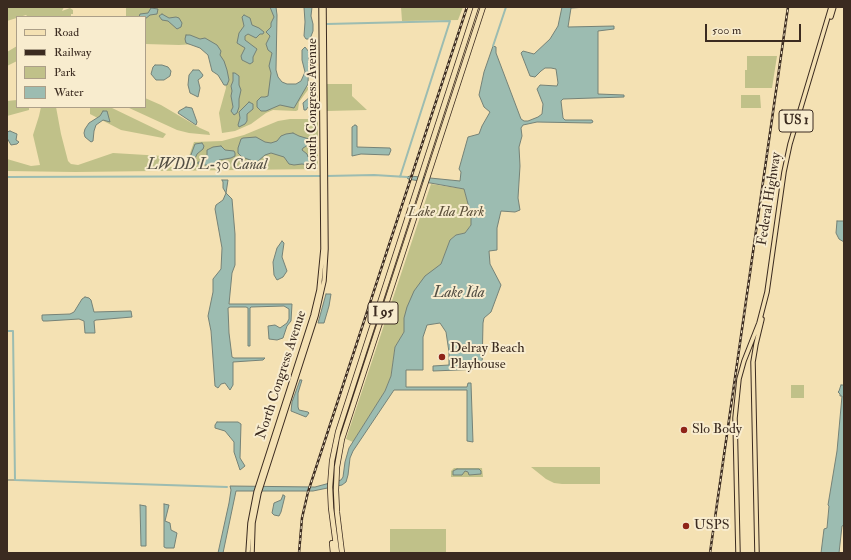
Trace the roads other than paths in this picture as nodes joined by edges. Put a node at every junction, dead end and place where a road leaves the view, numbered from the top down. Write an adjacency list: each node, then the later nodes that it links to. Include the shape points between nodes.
1 (320, 7): 9 (main road, South Congress Avenue)
2 (324, 7): 9 (main road, South Congress Avenue)
3 (476, 7): 22 (highway, I 95, via 338,432 330,479)
4 (483, 7): 27 (highway, I 95, via 343,435 336,494)
5 (832, 7): 6 (main road, Federal Highway / US 1); 6 (main road, Federal Highway / US 1)
6 (817, 58): 7 (main road, Federal Highway / US 1); 7 (main road, Federal Highway / US 1)
7 (796, 127): 8 (main road, Federal Highway / US 1); 8 (main road, Federal Highway / US 1)
8 (787, 164): 11 (main road, Federal Highway / US 1); 11 (main road, Federal Highway / US 1)
9 (323, 173): 10 (main road, South Congress Avenue)
10 (324, 201): 13 (main road, North Congress Avenue, via 326,265)
11 (781, 203): 12 (main road, Federal Highway / US 1); 12 (main road, Federal Highway / US 1)
12 (776, 236): 14 (main road, Federal Highway / US 1, via 767,292); 15 (main road, Federal Highway / US 1, via 770,289)
13 (315, 316): 18 (main road, North Congress Avenue); 19 (main road, North Congress Avenue)
14 (749, 348): 15 (main road, via 750,354); 16 (main road, US 1)
15 (754, 352): 17 (main road, US 1)
16 (745, 358): 17 (main road, via 750,357); 28 (main road, US 1, via 740,374 735,415)
17 (754, 362): 29 (main road, US 1)
18 (264, 465): 19 (main road); 20 (main road, North Congress Avenue)
19 (266, 471): 20 (main road, North Congress Avenue)
20 (260, 484): 21 (main road, North Congress Avenue)
21 (257, 492): 23 (main road, North Congress Avenue, via 250,523); 24 (main road, North Congress Avenue)
22 (334, 530): 25 (highway); 26 (highway, I 95)
23 (248, 553)
24 (252, 553)
25 (333, 553)
26 (337, 553)
27 (344, 553)
28 (738, 553)
29 (757, 553)

